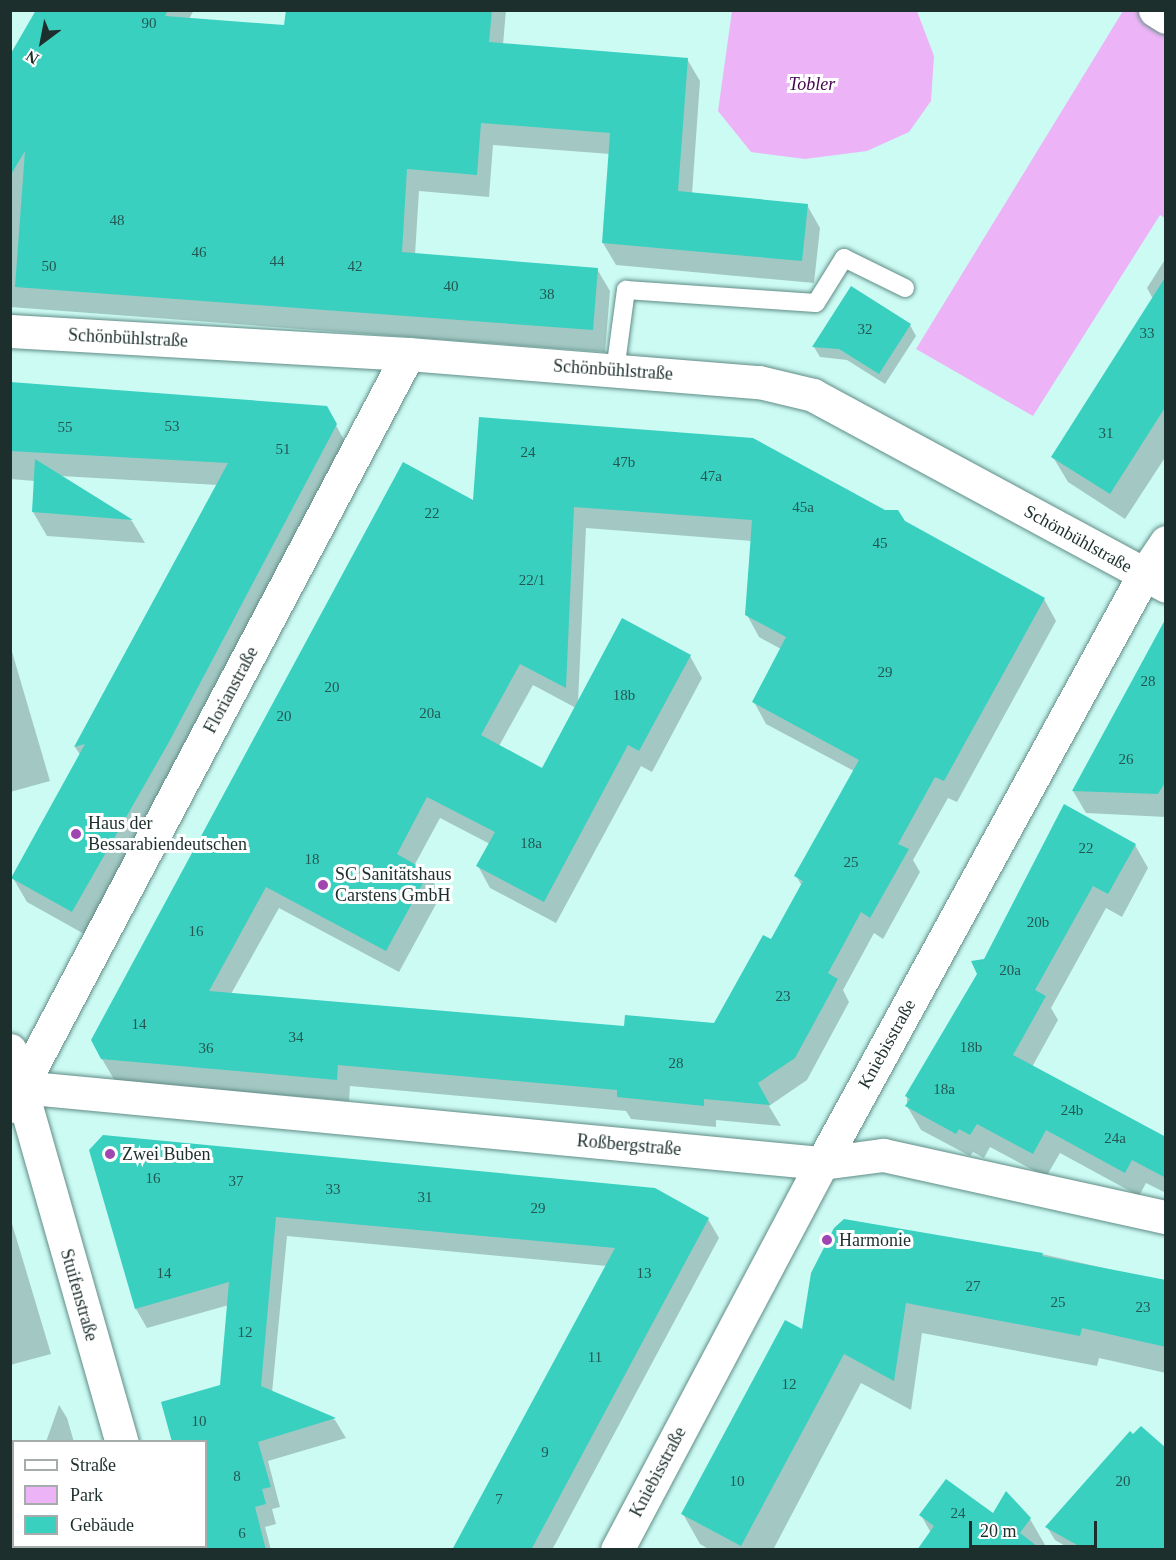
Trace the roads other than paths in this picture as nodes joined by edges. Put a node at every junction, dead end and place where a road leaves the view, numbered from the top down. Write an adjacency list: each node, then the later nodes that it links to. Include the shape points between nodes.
1 (1155, 10): 2 (street)
2 (1166, 17)
3 (905, 288): 6 (lane, via 844,258 816,303 627,290)
4 (10, 331): 5 (street, Schönbühlstraße)
5 (408, 354): 6 (street, Schönbühlstraße); 10 (street, Florianstraße)
6 (615, 370): 8 (street, Schönbühlstraße, via 759,382 813,395)
7 (1166, 542): 8 (street, Kniebisstraße)
8 (1154, 581): 11 (street, Kniebisstraße)
9 (10, 1050): 10 (street, Stuifenstraße)
10 (14, 1093): 11 (street, Roßbergstraße, via 86,1095); 13 (street, Stuifenstraße, via 37,1148)
11 (822, 1163): 12 (street, Roßbergstraße, via 883,1155); 14 (street, Kniebisstraße)
12 (1166, 1217)
13 (121, 1440)
14 (617, 1550)

